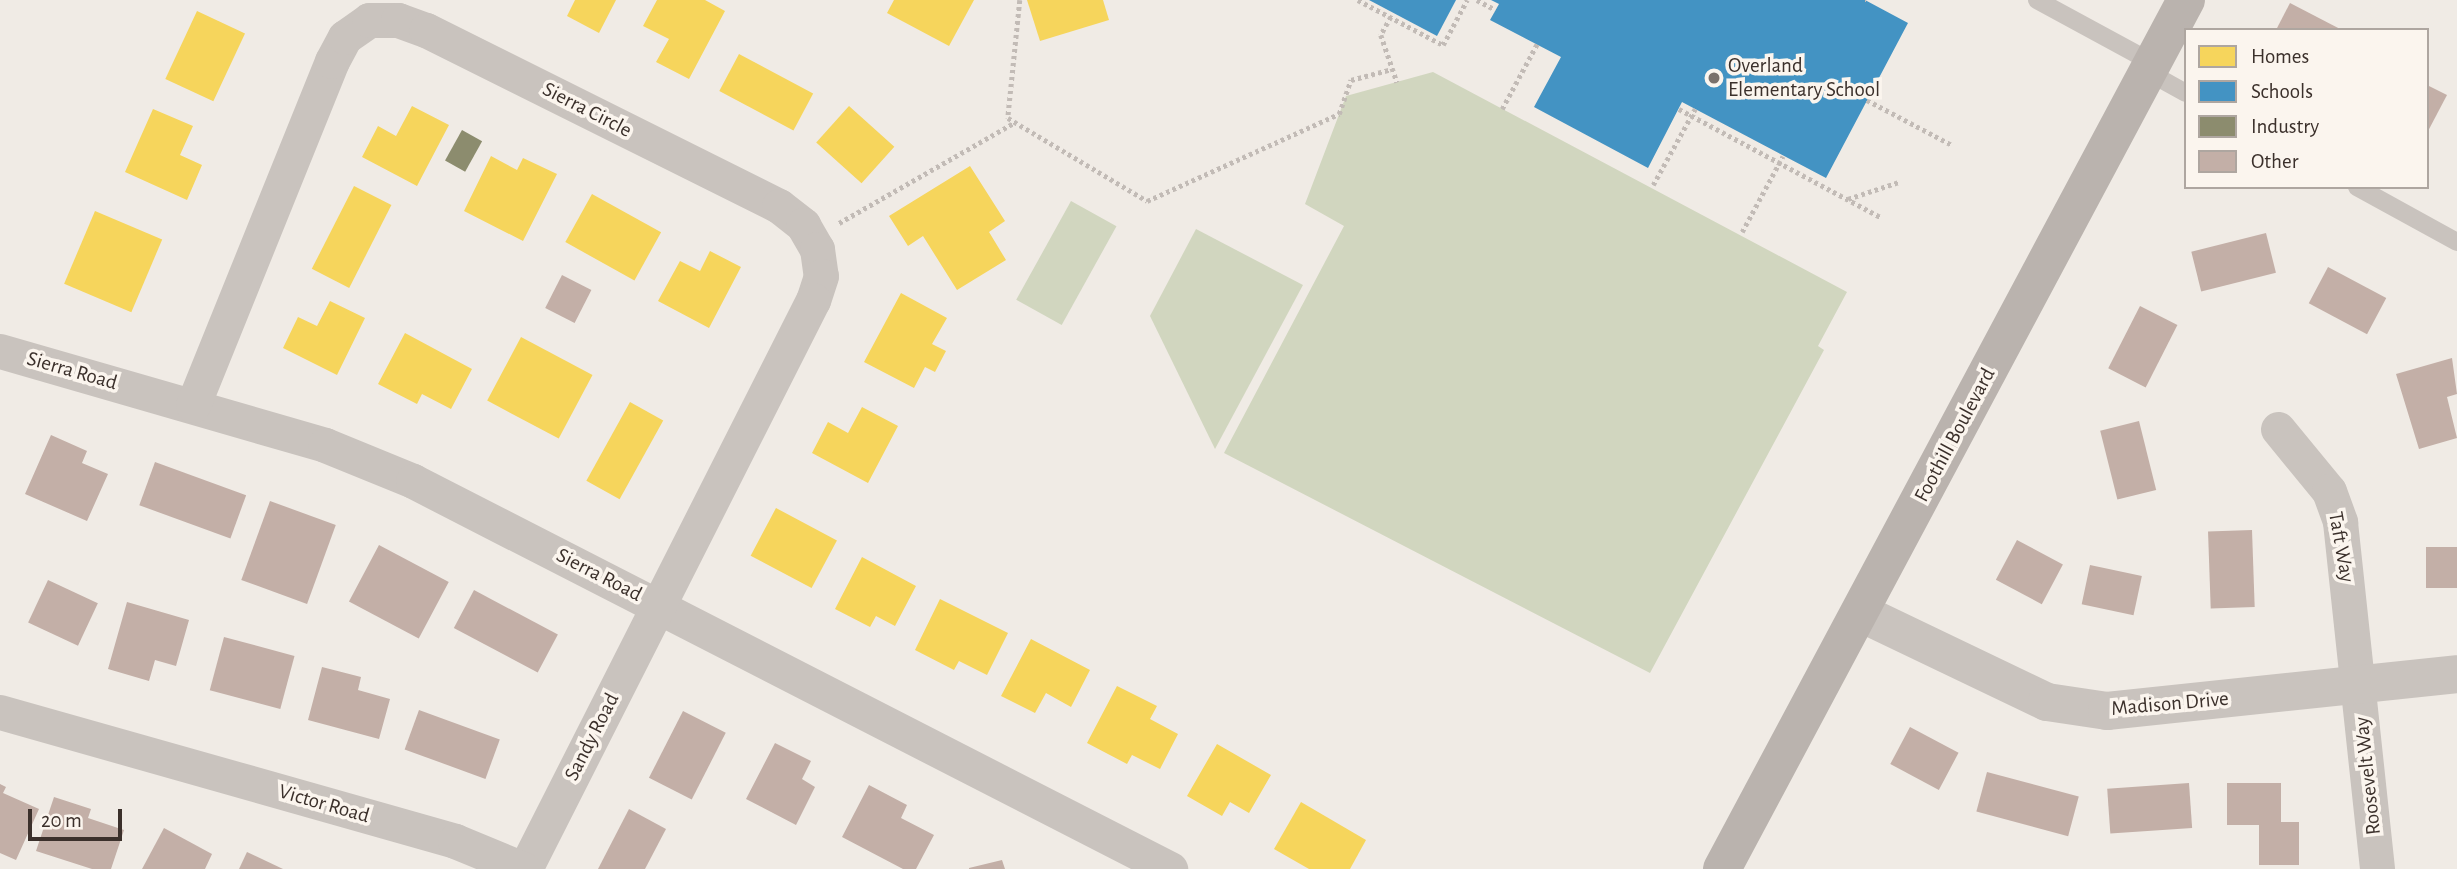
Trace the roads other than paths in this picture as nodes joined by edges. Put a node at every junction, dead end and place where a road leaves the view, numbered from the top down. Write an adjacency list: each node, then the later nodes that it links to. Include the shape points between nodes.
1 (2037, 0): 3 (lane)
2 (2186, 0): 3 (main road, Foothill Boulevard)
3 (2150, 67): 4 (lane); 11 (main road, Foothill Boulevard)
4 (2184, 92)
5 (2361, 189): 6 (lane)
6 (2457, 242)
7 (0, 351): 8 (street, Sierra Road)
8 (193, 405): 10 (street, Sierra Road, via 324,446 413,481); 10 (street, Sierra Circle, via 345,37 369,20 398,20 426,30 779,206 803,225 811,239 821,276 813,300)
9 (2278, 429): 13 (street, Taft Way, via 2329,491 2340,522)
10 (659, 605): 15 (street, Sierra Road); 16 (street, Sandy Road)
11 (1861, 613): 13 (street, Madison Drive, via 2047,702 2107,711); 17 (main road, Foothill Boulevard)
12 (2457, 674): 13 (street, Madison Drive)
13 (2359, 683): 18 (street, Roosevelt Way)
14 (0, 712): 16 (street, Victor Road, via 456,841)
15 (1167, 868)
16 (524, 869)
17 (1722, 869)
18 (2377, 869)

